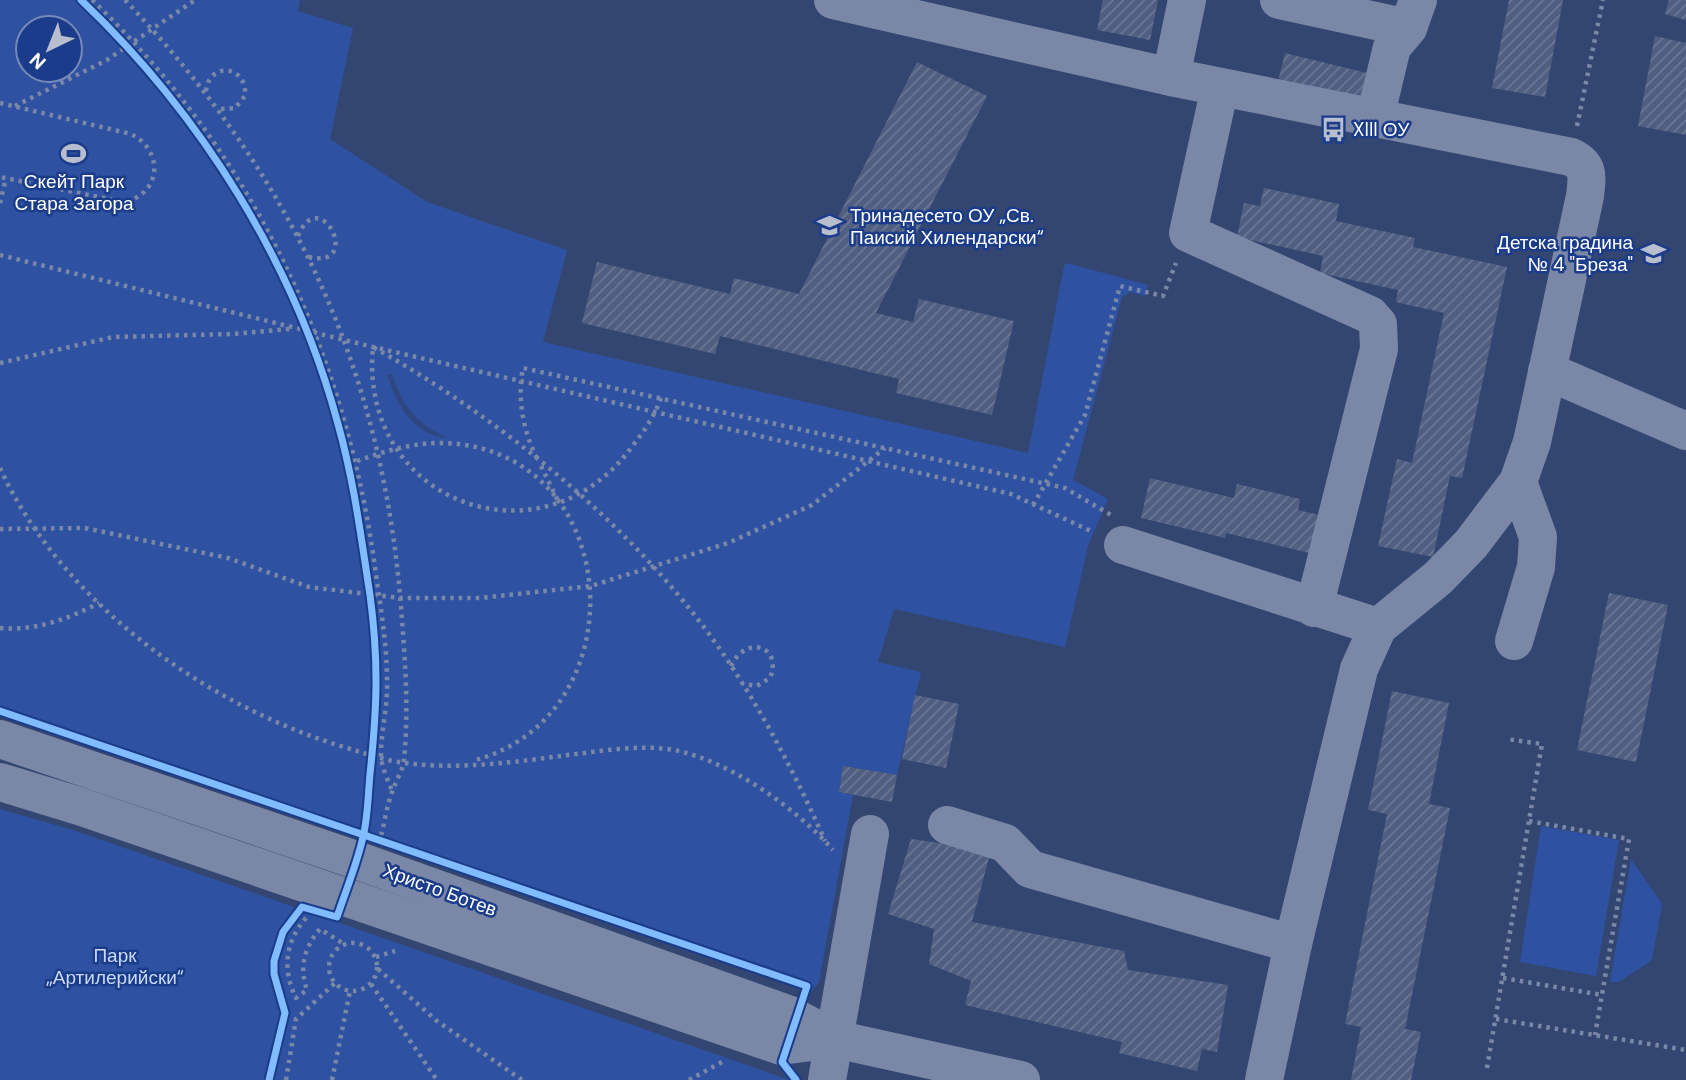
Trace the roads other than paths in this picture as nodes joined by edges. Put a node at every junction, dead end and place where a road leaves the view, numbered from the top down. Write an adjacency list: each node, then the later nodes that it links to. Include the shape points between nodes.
1 (833, 0): 5 (street)
2 (1187, 0): 5 (street)
3 (1279, 0): 4 (street)
4 (1413, 14): 7 (street, via 1392,47)
5 (1171, 77): 6 (street)
6 (1220, 87): 7 (street); 12 (street, via 1188,233 1370,315 1378,324 1378,349)
7 (1375, 118): 8 (street, via 1582,162 1588,172 1586,196)
8 (1547, 371): 9 (street); 10 (street)
9 (1686, 431)
10 (1518, 482): 13 (street, via 1471,544); 14 (street, via 1538,537 1536,568)
11 (1123, 545): 12 (street)
12 (1314, 608): 13 (street)
13 (1378, 627): 19 (street, via 1359,669)
14 (1514, 641)
15 (0, 739): 20 (street, Христо Ботев, via 376,852 790,1015)
16 (0, 782): 20 (street, Христо Ботев, via 79,806 330,903 781,1046)
17 (947, 825): 19 (street, via 1005,843 1030,869)
18 (870, 834): 20 (street)
19 (1293, 944): 23 (street)
20 (835, 1039): 21 (street); 22 (street, Христо Ботев)
21 (827, 1080)
22 (1021, 1080)
23 (1264, 1080)

